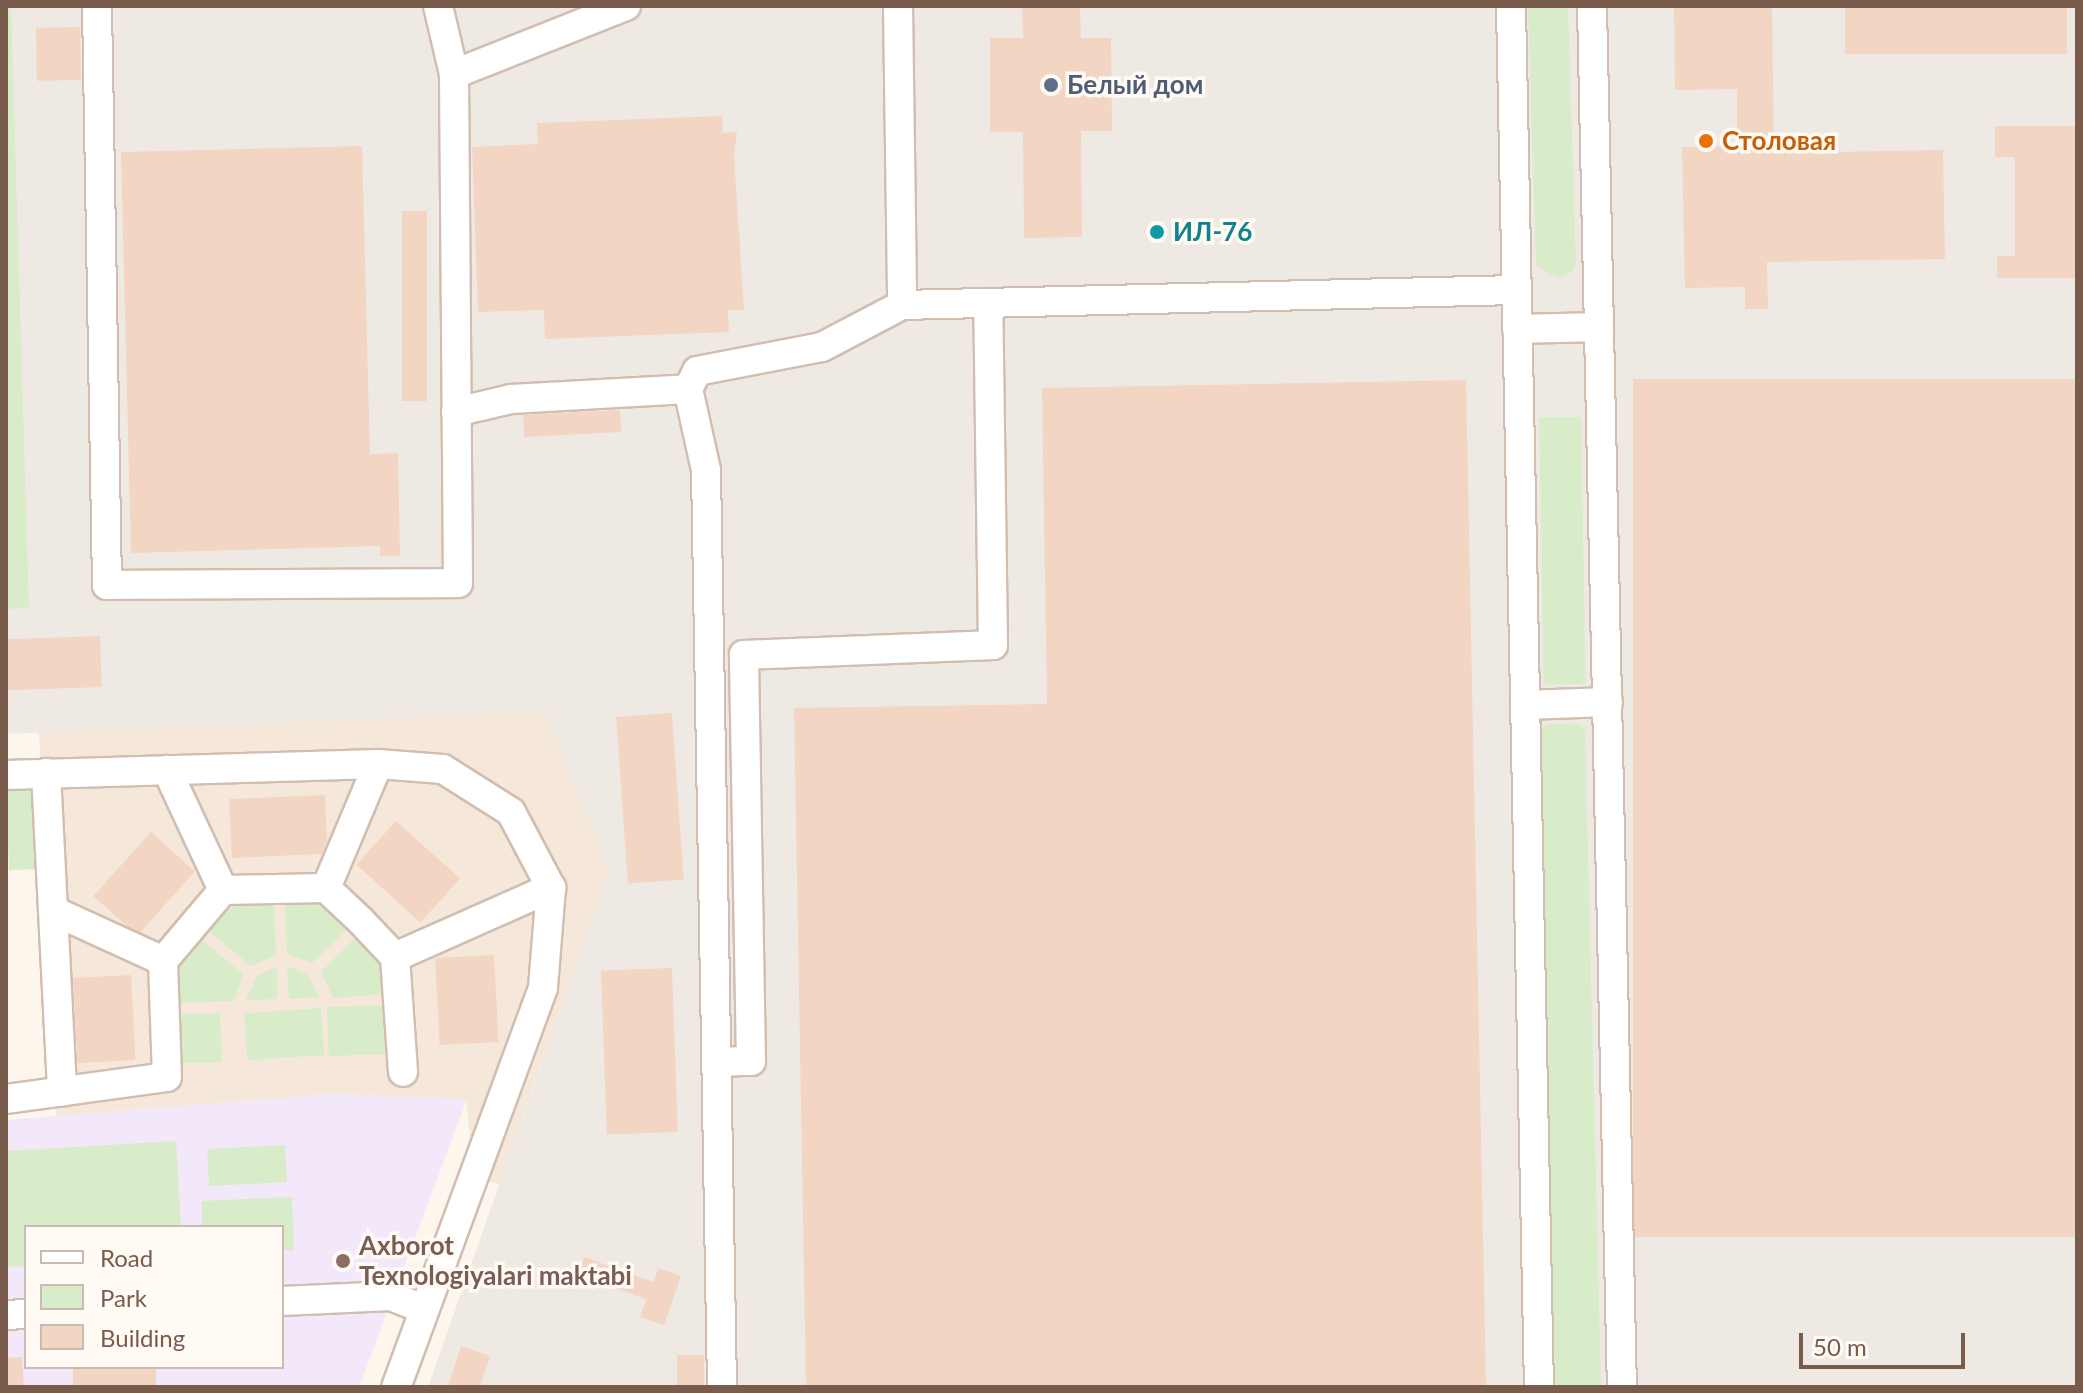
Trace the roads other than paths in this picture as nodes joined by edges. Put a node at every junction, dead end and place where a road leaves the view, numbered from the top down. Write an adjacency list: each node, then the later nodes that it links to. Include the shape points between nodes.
1 (97, 6): 14 (lane, via 107,585 458,583)
2 (438, 6): 7 (lane)
3 (626, 6): 7 (lane)
4 (898, 6): 10 (lane)
5 (1511, 6): 8 (lane)
6 (1592, 6): 11 (lane)
7 (454, 74): 14 (lane)
8 (1517, 290): 9 (lane); 12 (lane)
9 (988, 303): 10 (lane); 27 (lane, via 993,645 744,655 751,1061)
10 (902, 305): 13 (lane, via 822,347 704,366)
11 (1599, 327): 12 (lane); 15 (lane)
12 (1517, 329): 16 (lane)
13 (688, 389): 14 (lane, via 511,399); 27 (lane, via 706,470)
14 (456, 412)
15 (1608, 702): 16 (lane); 36 (lane)
16 (1525, 705): 35 (lane)
17 (378, 764): 18 (lane); 21 (lane); 22 (lane, via 443,769 511,812)
18 (167, 770): 19 (lane); 23 (lane)
19 (46, 773): 20 (lane); 24 (lane)
20 (6, 775)
21 (326, 888): 23 (lane); 25 (lane)
22 (551, 888): 25 (lane); 32 (lane, via 543,988)
23 (223, 890): 26 (lane)
24 (54, 911): 26 (lane); 29 (lane)
25 (395, 957): 28 (lane)
26 (163, 961): 29 (lane, via 167,1077)
27 (717, 1062): 34 (lane)
28 (403, 1072)
29 (62, 1092): 30 (lane)
30 (6, 1099)
31 (284, 1301): 32 (lane, via 391,1296)
32 (424, 1309): 33 (lane)
33 (396, 1387)
34 (722, 1387)
35 (1539, 1387)
36 (1622, 1387)

